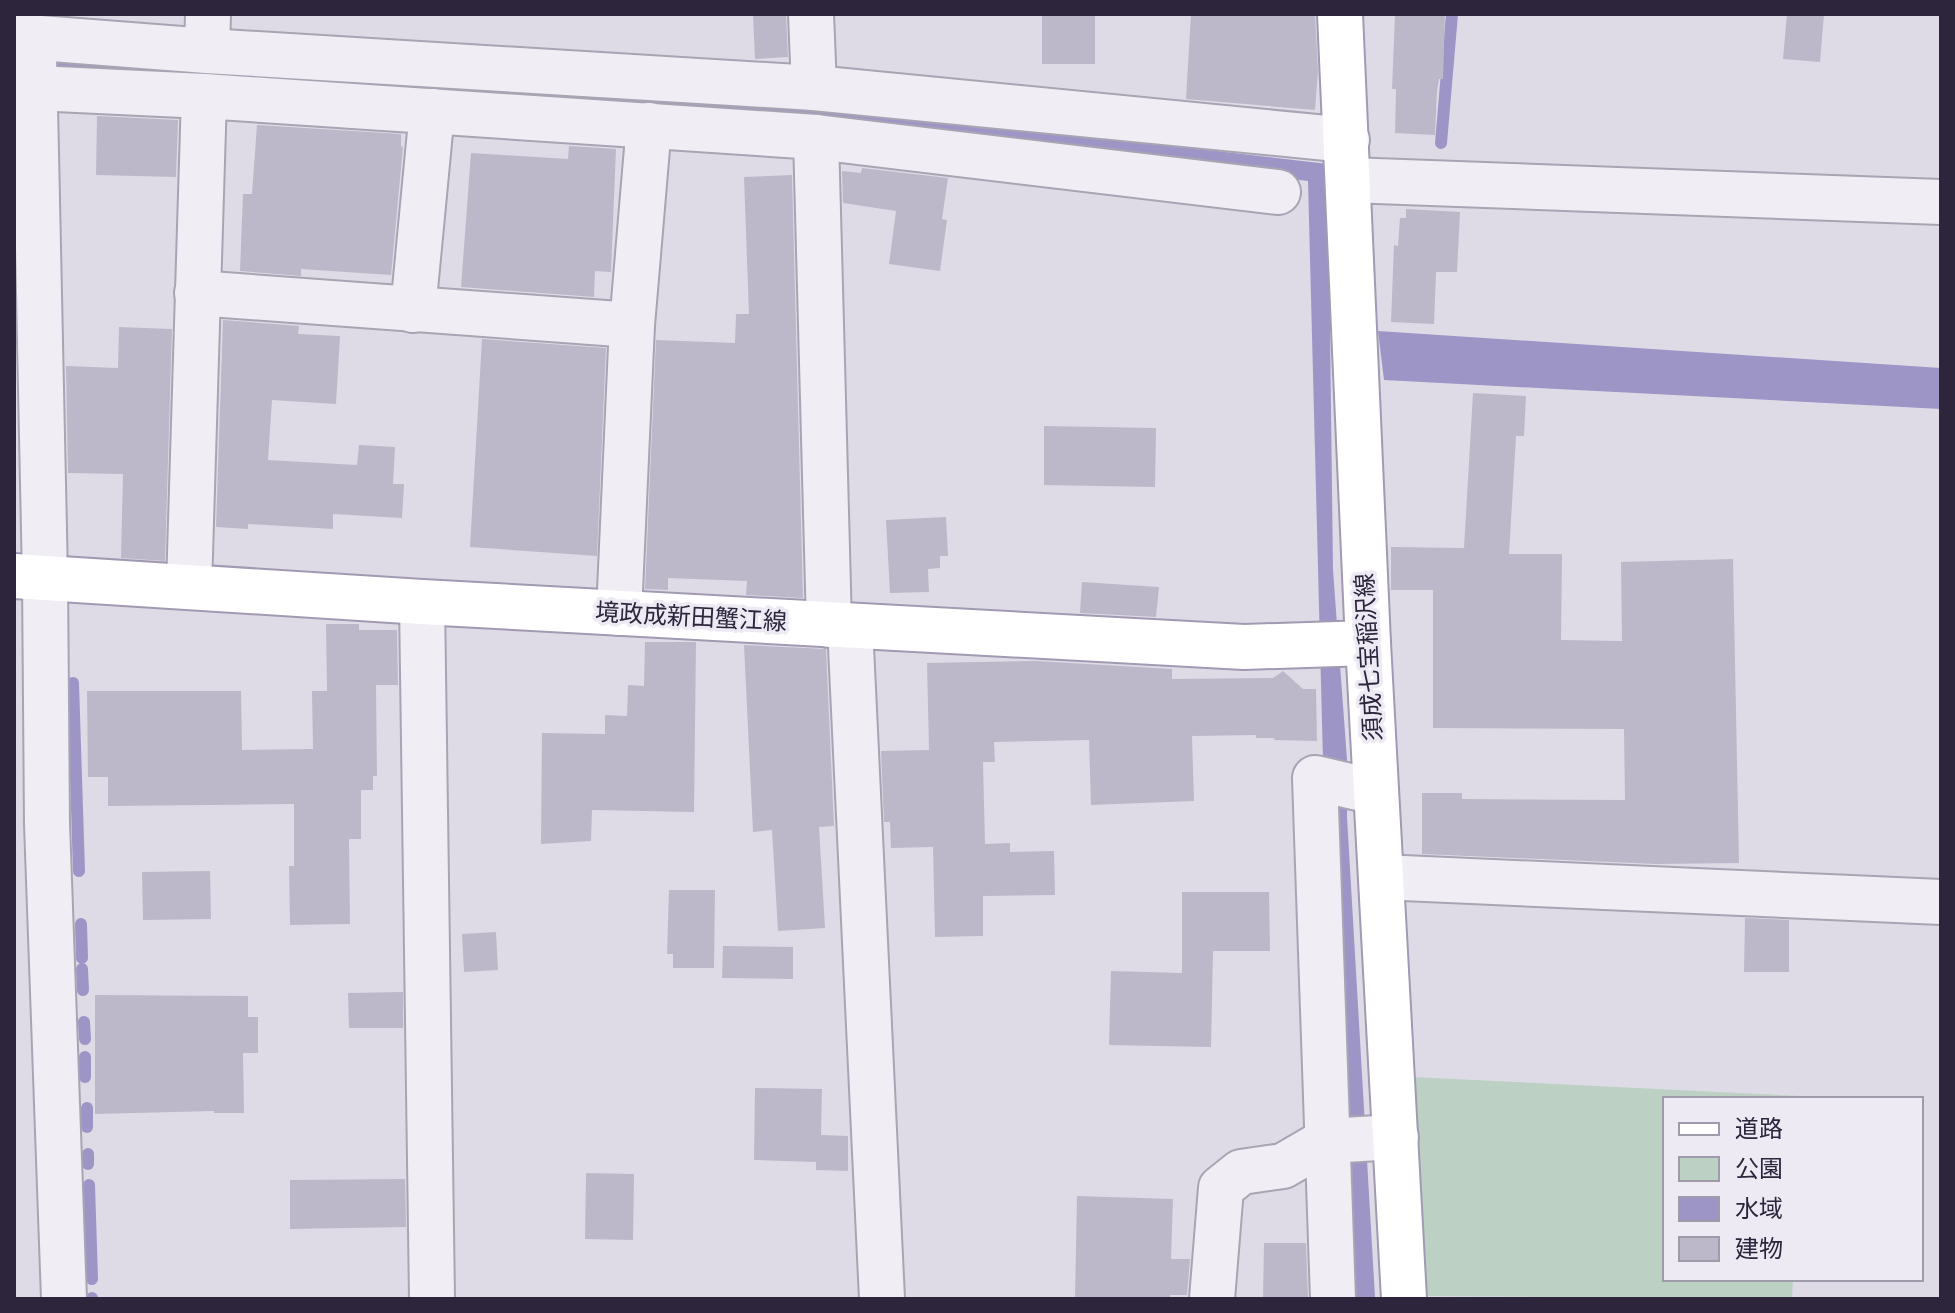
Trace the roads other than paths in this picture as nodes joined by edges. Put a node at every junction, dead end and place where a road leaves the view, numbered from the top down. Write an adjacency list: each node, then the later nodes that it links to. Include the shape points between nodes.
1 (811, 14): 5 (street)
2 (1340, 14): 10 (main road, 須成七宝稲沢線)
3 (208, 32): 4 (street); 5 (street)
4 (28, 56): 6 (street); 15 (street)
5 (814, 88): 10 (street)
6 (204, 96): 7 (street); 13 (street)
7 (432, 111): 8 (street); 14 (street)
8 (649, 125): 9 (street); 16 (street)
9 (816, 137): 11 (street); 21 (street)
10 (1348, 160): 12 (street); 22 (main road, 須成七宝稲沢線)
11 (1278, 192)
12 (1941, 202)
13 (197, 293): 14 (street); 18 (street)
14 (413, 310): 16 (street)
15 (26, 314): 17 (street)
16 (625, 324): 20 (street)
17 (30, 577): 18 (main road, 境政成新田蟹江線); 24 (street)
18 (189, 587): 19 (main road, 境政成新田蟹江線)
19 (422, 602): 20 (main road, 境政成新田蟹江線); 30 (street)
20 (619, 613): 21 (main road, 境政成新田蟹江線)
21 (840, 626): 22 (main road, 境政成新田蟹江線, via 1244,647); 31 (street)
22 (1339, 644): 23 (main road, 須成七宝稲沢線)
23 (1349, 786): 25 (main road, 須成七宝稲沢線); 28 (street, via 1315,778)
24 (30, 825): 27 (street)
25 (1381, 877): 26 (street); 28 (main road, 須成七宝稲沢線)
26 (1941, 902)
27 (32, 924): 29 (street)
28 (1356, 1139): 32 (street, via 1283,1166 1241,1172 1221,1188); 33 (street); 34 (main road, 須成七宝稲沢線)
29 (64, 1299)
30 (432, 1299)
31 (882, 1299)
32 (1212, 1299)
33 (1333, 1299)
34 (1404, 1299)

